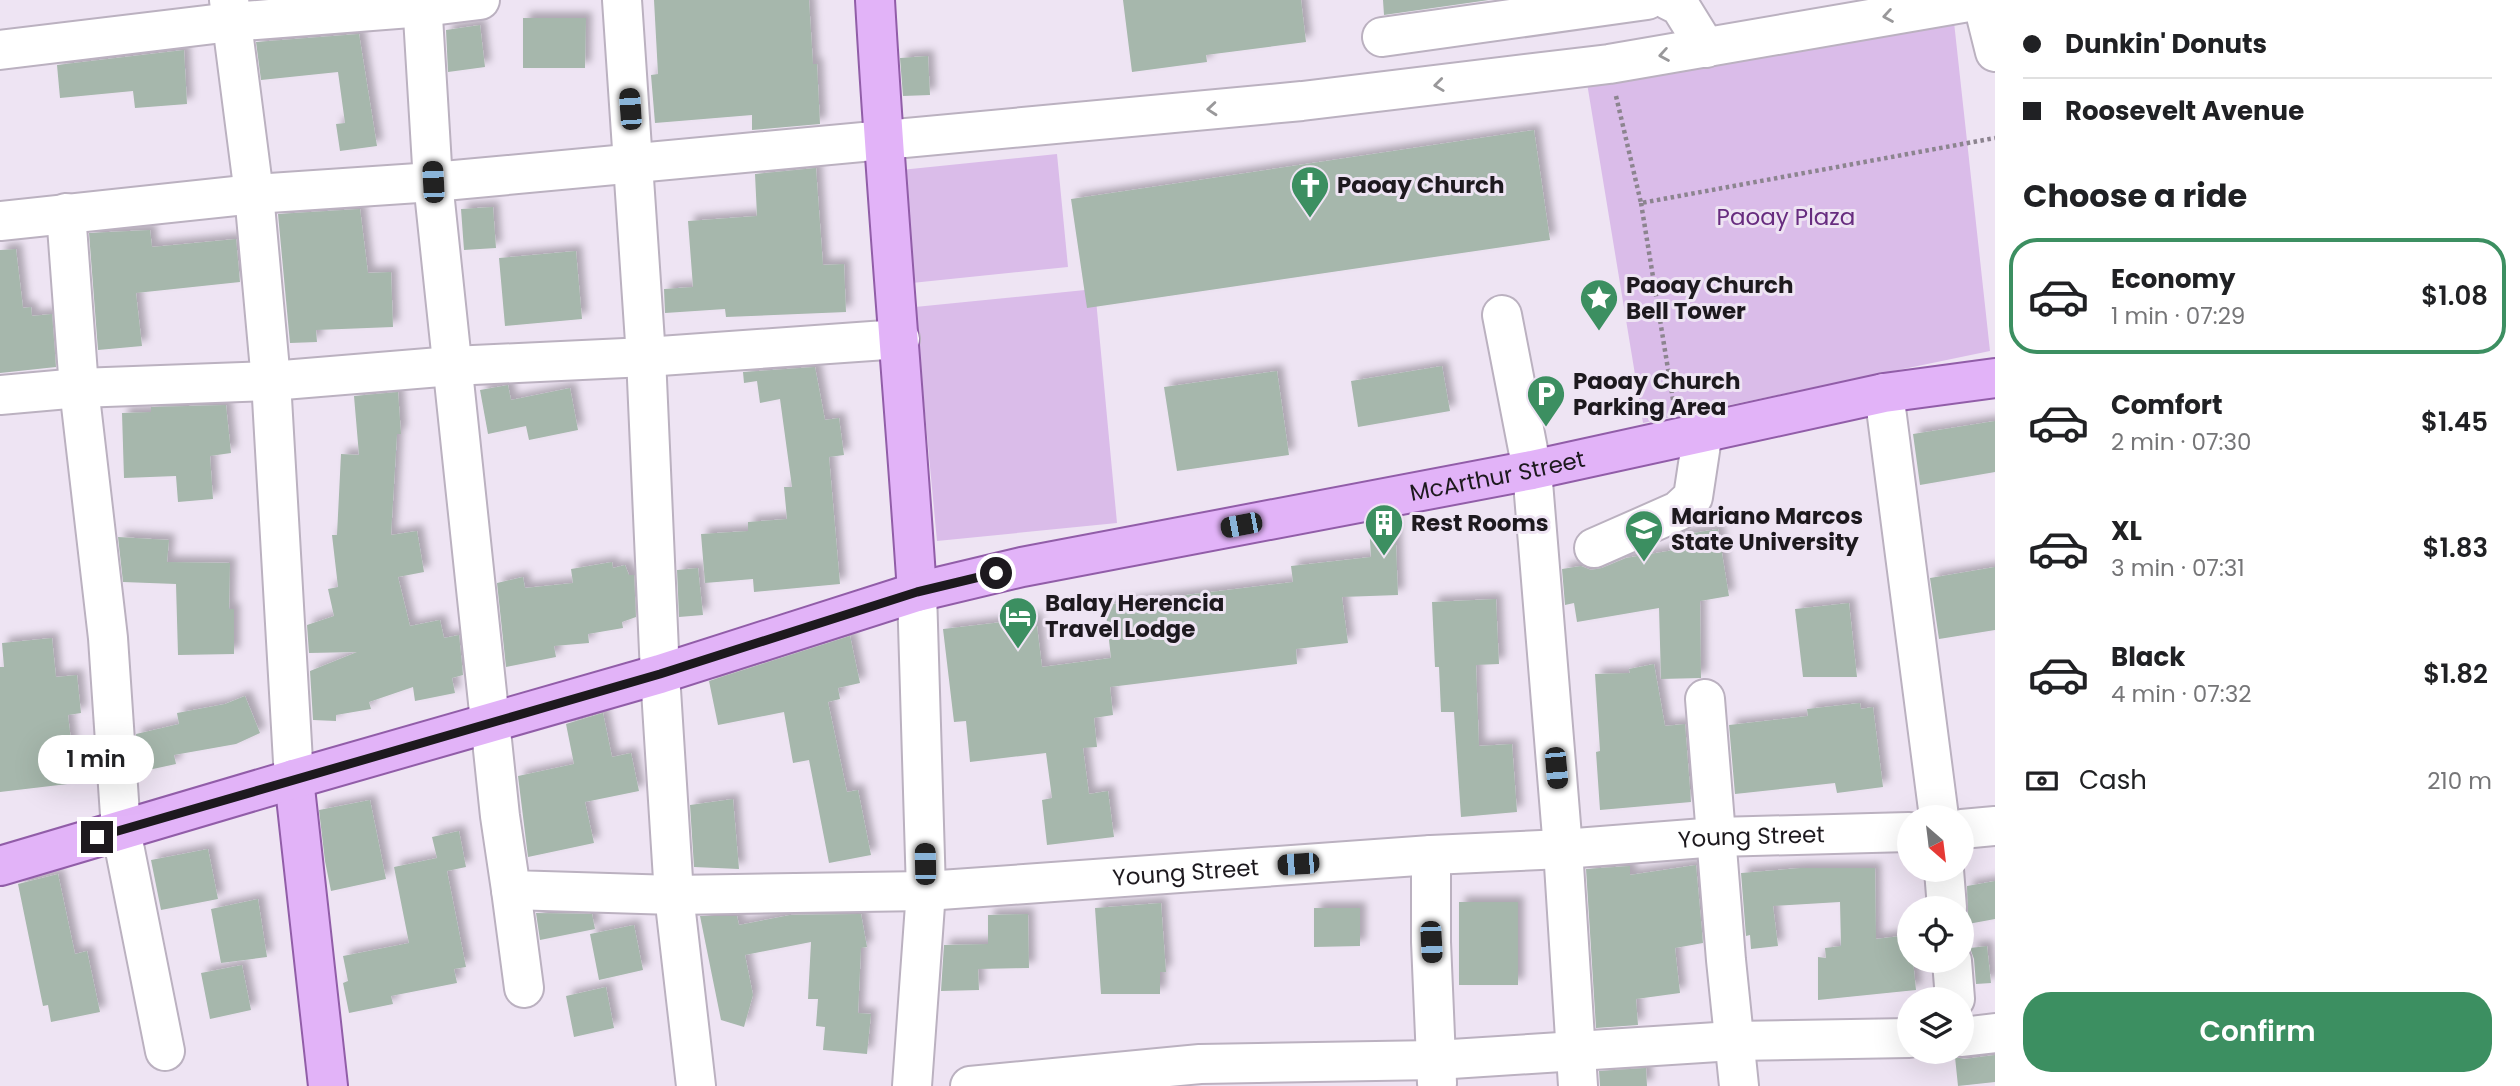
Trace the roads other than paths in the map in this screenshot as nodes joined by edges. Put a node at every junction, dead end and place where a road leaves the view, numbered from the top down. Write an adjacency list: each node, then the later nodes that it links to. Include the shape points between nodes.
1 (480, 0): 7 (street)
2 (622, 0): 14 (street)
3 (875, 0): 13 (main road)
4 (1647, 0): 9 (street)
5 (1668, 0): 10 (street, via 1680,6)
6 (1981, 0): 10 (street, one-way to 10); 12 (street)
7 (423, 4): 8 (street); 15 (street)
8 (230, 11): 11 (street); 16 (street)
9 (1382, 37)
10 (1706, 48): 13 (street, one-way to 13, via 1302,101)
11 (0, 50)
12 (1995, 52)
13 (883, 140): 14 (street); 20 (main road)
14 (634, 164): 15 (street); 21 (street)
15 (433, 182): 16 (street); 22 (street)
16 (254, 194): 17 (street); 24 (street)
17 (66, 213): 18 (street); 25 (street)
18 (0, 221)
19 (1502, 315): 29 (street)
20 (900, 339): 21 (street); 31 (main road)
21 (646, 358): 22 (street); 32 (street)
22 (452, 366): 24 (street); 34 (street)
23 (1995, 378): 26 (main road, McArthur Street)
24 (271, 380): 25 (street); 35 (street)
25 (79, 388): 27 (street); 39 (street, via 108,638)
26 (1884, 393): 28 (main road, McArthur Street); 36 (street)
27 (0, 395)
28 (1691, 434): 29 (main road, McArthur Street); 30 (street, via 1693,497 1678,511)
29 (1532, 470): 31 (main road, McArthur Street, via 1022,567); 42 (street)
30 (1594, 548)
31 (917, 592): 32 (main road, McArthur Street); 46 (street)
32 (660, 674): 34 (main road, McArthur Street); 47 (street)
33 (1705, 699): 41 (street)
34 (490, 723): 35 (main road, McArthur Street); 45 (street)
35 (294, 779): 39 (main road, McArthur Street); 56 (main road)
36 (1937, 805)
37 (1995, 826): 38 (street)
38 (1974, 829)
39 (121, 830): 44 (main road, McArthur Street); 53 (street)
40 (1897, 832): 41 (street, Young Street)
41 (1717, 837): 42 (street, Young Street); 52 (street)
42 (1563, 849): 43 (street, Young Street); 54 (street)
43 (1431, 855): 46 (street, Young Street); 55 (street)
44 (0, 866)
45 (528, 891): 47 (street, Young Street); 48 (street)
46 (926, 891): 47 (street, Young Street); 58 (street)
47 (674, 895): 57 (street)
48 (524, 988)
49 (1995, 1032): 50 (street)
50 (1974, 1035)
51 (1897, 1038): 52 (street)
52 (1733, 1041): 54 (street); 60 (street)
53 (165, 1051)
54 (1576, 1069): 55 (street)
55 (1437, 1073): 59 (street, via 1200,1064)
56 (328, 1086)
57 (695, 1086)
58 (912, 1086)
59 (970, 1086)
60 (1738, 1086)

